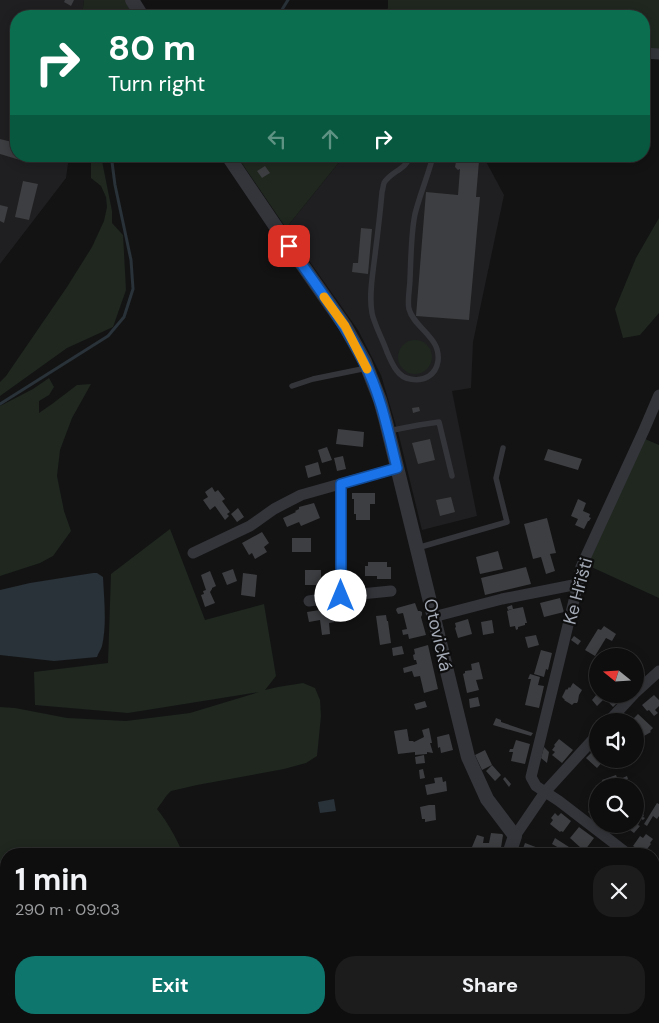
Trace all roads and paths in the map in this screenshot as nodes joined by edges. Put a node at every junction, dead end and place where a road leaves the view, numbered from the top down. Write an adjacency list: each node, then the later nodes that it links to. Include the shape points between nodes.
1 (232, 162): 4 (street, Otovická, via 345,326)
2 (409, 162): 3 (lane, via 391,176 382,192 371,293 372,313 392,364 400,375 414,380 428,377 438,362 434,344 409,310 414,217)
3 (431, 162)
4 (367, 368): 5 (lane); 7 (street, Otovická)
5 (292, 386)
6 (659, 394): 14 (street, Ke Hřišti, via 581,567)
7 (387, 427): 9 (street, Otovická); 10 (lane, via 439,422)
8 (503, 448): 12 (lane, via 496,478 506,522)
9 (397, 468): 11 (street); 12 (street, Otovická)
10 (452, 476)
11 (341, 484): 13 (street, via 301,495 250,526); 16 (street)
12 (417, 548): 18 (street, Otovická)
13 (192, 553)
14 (578, 584): 18 (street); 24 (street, Ke Hřišti, via 531,777)
15 (391, 592): 16 (street)
16 (341, 596): 17 (street)
17 (309, 601)
18 (434, 616): 25 (street, Otovická, via 468,757 487,800)
19 (659, 671): 20 (street)
20 (644, 685)
21 (626, 703): 22 (street)
22 (616, 713)
23 (589, 744): 24 (street)
24 (545, 792): 25 (street); 27 (street)
25 (515, 836): 26 (street)
26 (511, 848)
27 (620, 848)

